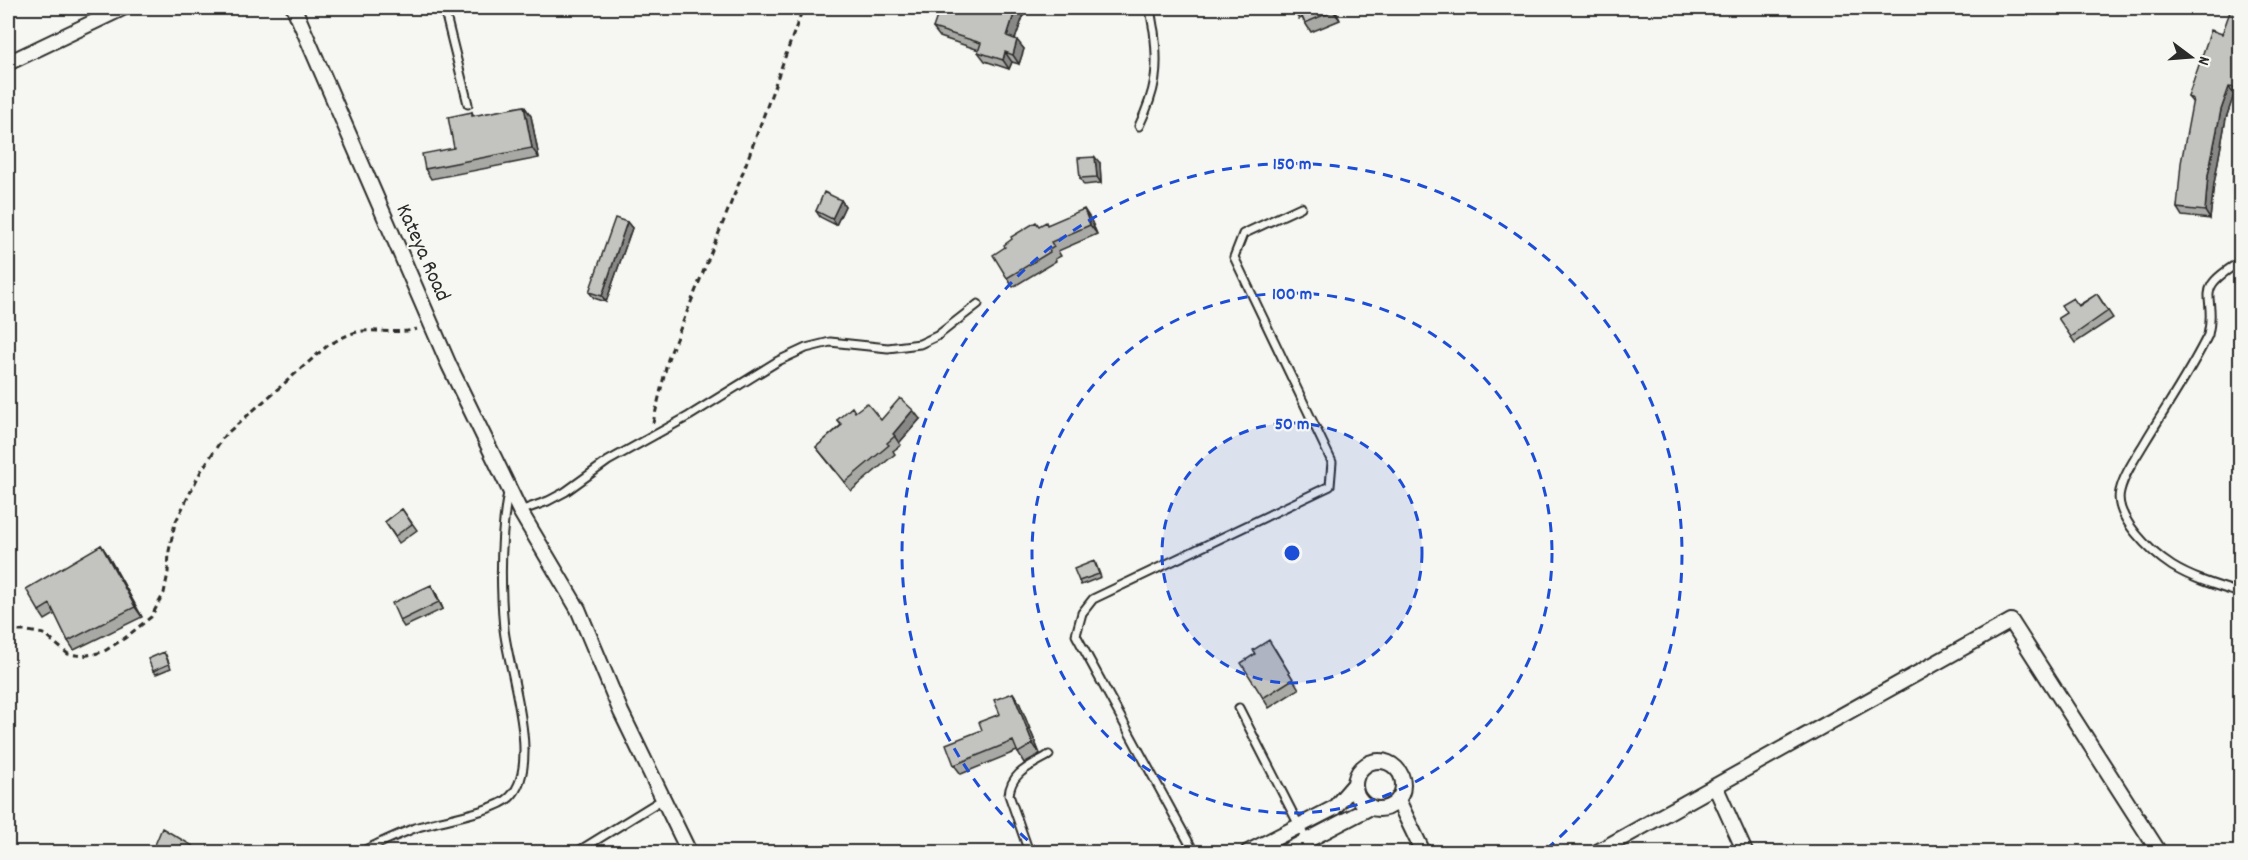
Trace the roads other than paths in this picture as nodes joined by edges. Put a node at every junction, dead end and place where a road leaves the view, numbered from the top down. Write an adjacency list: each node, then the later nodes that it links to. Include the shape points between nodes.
1 (123, 8): 5 (street)
2 (294, 8): 13 (street, Kateya Road, via 448,365)
3 (444, 8): 6 (lane)
4 (1149, 8): 7 (lane, via 1156,78)
5 (8, 63)
6 (468, 104)
7 (1139, 126)
8 (2241, 166): 10 (lane, via 2237,201)
9 (1301, 207): 29 (lane, via 1244,234 1234,257 1332,462 1330,486 1093,599 1082,613 1076,635)
10 (2241, 216)
11 (2241, 262): 15 (lane, via 2212,282 2208,292 2208,335 2119,493 2120,507 2130,525 2153,551 2200,579)
12 (978, 304): 14 (lane, via 937,336 920,344 888,348 830,342 806,348 608,461 565,492)
13 (509, 489): 14 (street, Kateya Road); 25 (lane, via 502,524 502,601 504,632 520,701 523,775 510,797 492,808 414,828)
14 (520, 511): 20 (street, Kateya Road, via 578,609)
15 (2241, 593)
16 (1239, 708): 23 (lane)
17 (1049, 754): 28 (lane, via 1014,776 1010,786 1009,795)
18 (1354, 784): 21 (street, via 1358,771 1368,763 1382,761 1399,772 1402,793); 22 (street, via 1361,801); 23 (street, via 1334,808)
19 (1716, 788): 33 (street); 34 (street); 35 (street, via 2011,621)
20 (663, 799): 26 (lane); 27 (street, Kateya Road)
21 (1398, 800): 22 (street, via 1385,808); 32 (street)
22 (1371, 807): 24 (street)
23 (1299, 826): 24 (lane); 30 (street)
24 (1307, 841): 31 (street)
25 (360, 852)
26 (577, 852)
27 (689, 852)
28 (1029, 852)
29 (1194, 852)
30 (1248, 852)
31 (1285, 852)
32 (1423, 852)
33 (1596, 852)
34 (1745, 852)
35 (2159, 852)

